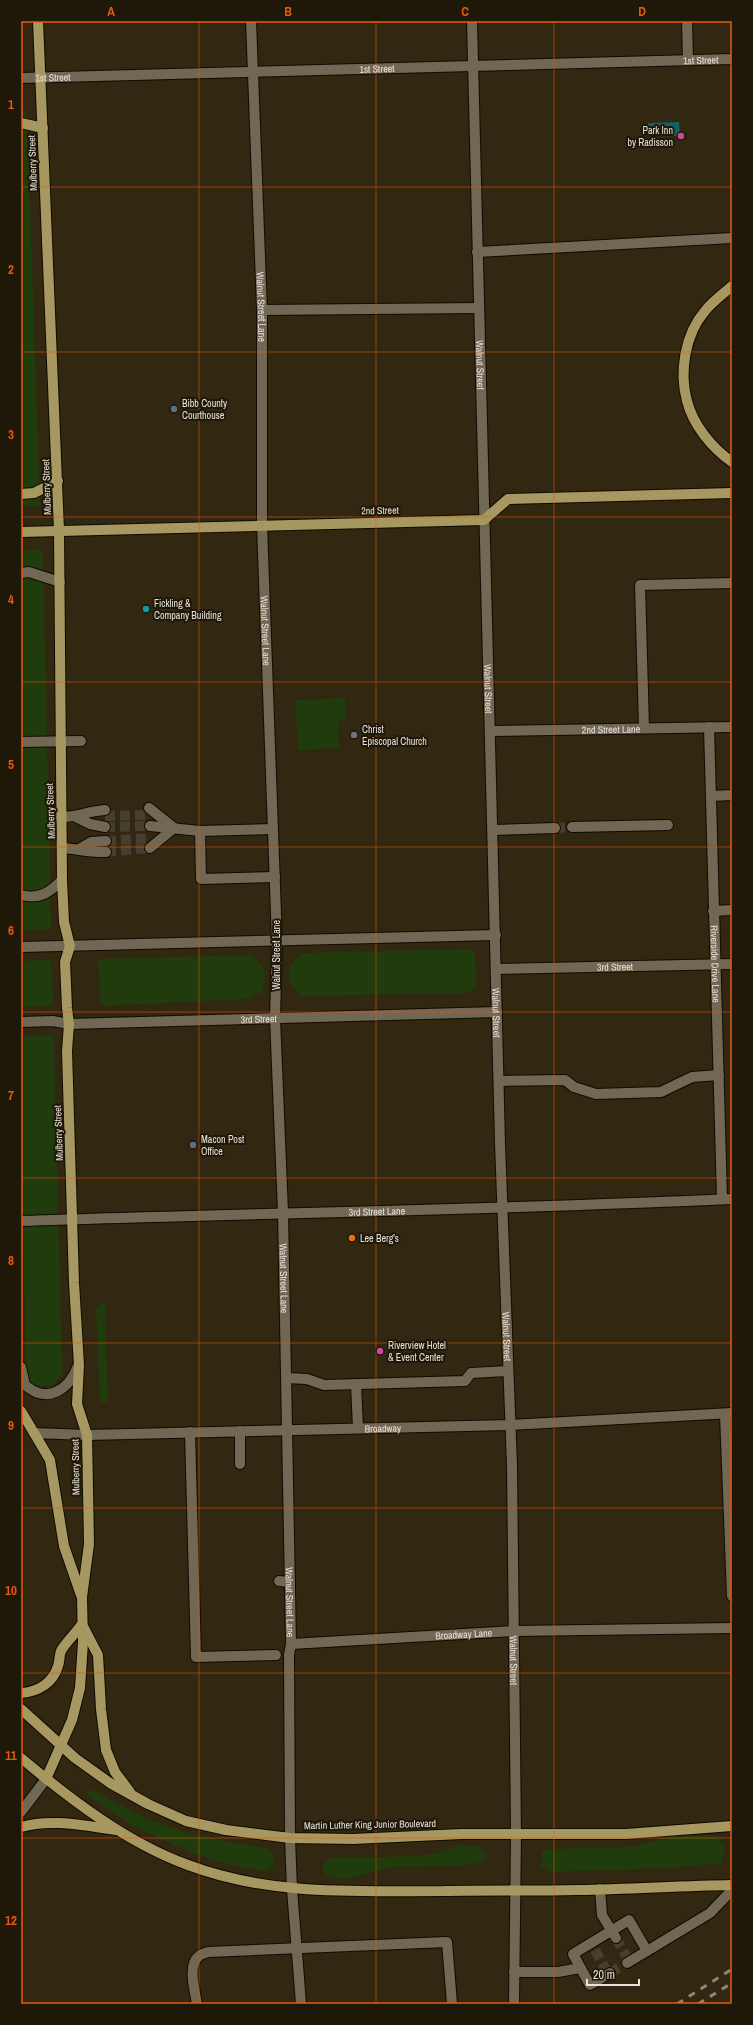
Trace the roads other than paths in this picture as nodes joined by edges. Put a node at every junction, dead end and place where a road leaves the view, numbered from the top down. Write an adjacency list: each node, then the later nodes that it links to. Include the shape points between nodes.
1 (38, 21): 10 (main road, Mulberry Street)
2 (251, 21): 8 (street, Walnut Street Lane)
3 (472, 21): 7 (street, Walnut Street)
4 (687, 21): 6 (street)
5 (732, 59): 6 (street, 1st Street)
6 (688, 60): 7 (street, 1st Street)
7 (473, 67): 8 (street, 1st Street); 14 (street, Walnut Street)
8 (253, 73): 10 (street, 1st Street); 17 (street, Walnut Street Lane)
9 (21, 78): 10 (street, 1st Street)
10 (40, 78): 12 (main road, Mulberry Street)
11 (21, 123): 12 (main road)
12 (43, 128): 19 (main road, Mulberry Street)
13 (732, 238): 14 (street)
14 (476, 252): 16 (street, Walnut Street)
15 (732, 286): 18 (main road, via 704,311 690,336 684,369 687,401 697,425 712,444)
16 (478, 308): 17 (street); 22 (street, Walnut Street)
17 (262, 310): 23 (street, Walnut Street Lane)
18 (732, 462)
19 (58, 481): 21 (main road, via 34,493); 24 (main road, Mulberry Street)
20 (732, 493): 22 (main road, via 508,499)
21 (21, 494)
22 (484, 520): 23 (main road, 2nd Street); 32 (street, Walnut Street)
23 (262, 525): 24 (main road, 2nd Street); 46 (street, Walnut Street Lane)
24 (59, 531): 25 (main road, 2nd Street); 27 (main road, Mulberry Street)
25 (21, 532)
26 (21, 573): 27 (street, via 30,572)
27 (60, 582): 35 (main road, Mulberry Street)
28 (732, 583): 31 (street, via 640,585)
29 (709, 727): 30 (street, 2nd Street Lane); 31 (street, 2nd Street Lane); 37 (street, Riverside Drive Lane)
30 (732, 727)
31 (644, 728): 32 (street, 2nd Street Lane)
32 (490, 731): 47 (street, Walnut Street)
33 (81, 741): 35 (street)
34 (21, 742): 35 (street)
35 (60, 742): 39 (main road, Mulberry Street)
36 (732, 795): 37 (street)
37 (711, 796): 57 (street, Riverside Drive Lane)
38 (149, 812): 44 (street)
39 (61, 817): 40 (street); 51 (main road, Mulberry Street)
40 (76, 817): 40 (street, via 90,811 105,818 90,824)
41 (668, 825): 43 (street)
42 (150, 826): 44 (street)
43 (572, 827)
44 (174, 828): 48 (street); 50 (street)
45 (555, 828): 47 (street)
46 (273, 829): 48 (street); 54 (street, Walnut Street Lane)
47 (493, 830): 59 (street, Walnut Street)
48 (200, 831): 54 (street, via 200,879)
49 (106, 841): 52 (street, via 91,842)
50 (150, 843)
51 (63, 848): 52 (street); 55 (main road, Mulberry Street)
52 (79, 849): 53 (street, via 91,853)
53 (106, 852)
54 (275, 877): 60 (street, Walnut Street Lane)
55 (62, 880): 56 (street, via 42,896); 61 (main road, Mulberry Street, via 64,922)
56 (21, 895)
57 (713, 910): 58 (street); 63 (street, Riverside Drive Lane)
58 (732, 910)
59 (496, 936): 60 (street); 65 (street, Walnut Street)
60 (277, 942): 61 (street); 67 (street, Walnut Street Lane)
61 (70, 946): 62 (street); 69 (main road, Mulberry Street, via 65,962)
62 (21, 947)
63 (716, 964): 64 (street, 3rd Street); 65 (street, 3rd Street); 70 (street, Riverside Drive Lane)
64 (732, 964)
65 (497, 969): 66 (street, Walnut Street)
66 (497, 1012): 67 (street, 3rd Street); 71 (street, Walnut Street)
67 (275, 1018): 69 (street, 3rd Street); 74 (street, Walnut Street Lane)
68 (21, 1022): 69 (street, 3rd Street, via 53,1021)
69 (70, 1024): 75 (main road, Mulberry Street, via 67,1046)
70 (718, 1075): 71 (street, via 692,1077 661,1092 596,1094 574,1087 565,1080); 72 (street, Riverside Drive Lane)
71 (499, 1081): 73 (street, Walnut Street)
72 (727, 1199): 73 (street, 3rd Street Lane)
73 (502, 1208): 74 (street, 3rd Street Lane); 79 (street, Walnut Street)
74 (284, 1212): 75 (street, 3rd Street Lane); 80 (street, Walnut Street Lane)
75 (73, 1219): 76 (street, 3rd Street Lane); 77 (main road, Mulberry Street)
76 (21, 1221)
77 (79, 1365): 78 (street, via 67,1386 47,1394 39,1394 26,1385); 90 (main road, Mulberry Street, via 77,1404)
78 (21, 1367)
79 (507, 1372): 81 (street, via 471,1373 465,1381); 84 (street, Walnut Street)
80 (287, 1378): 81 (street, via 307,1379 324,1385); 86 (street, Walnut Street Lane)
81 (356, 1384): 85 (street)
82 (21, 1411): 88 (main road, Mulberry Street)
83 (728, 1414): 84 (street, Broadway); 94 (street)
84 (509, 1425): 85 (street, Broadway); 98 (street, Walnut Street, via 512,1466)
85 (358, 1428): 86 (street, Broadway)
86 (288, 1430): 87 (street, Broadway); 93 (street, Walnut Street Lane)
87 (240, 1431): 89 (street, Broadway); 91 (street)
88 (34, 1432): 90 (street, Broadway); 95 (main road, Mulberry Street, via 50,1460 64,1546)
89 (190, 1432): 90 (street, Broadway); 100 (street, via 196,1657)
90 (87, 1435): 95 (main road, Mulberry Street, via 89,1544)
91 (240, 1464)
92 (279, 1581): 93 (street)
93 (290, 1582): 99 (street, Walnut Street Lane)
94 (732, 1596)
95 (82, 1597): 96 (main road, Mulberry Street)
96 (82, 1624): 101 (main road, via 60,1652 59,1664 48,1683 39,1690); 103 (main road, Mulberry Street, via 83,1663 80,1688 72,1720); 106 (main road, via 98,1655 106,1750 115,1772)
97 (732, 1628): 98 (street, Broadway Lane)
98 (514, 1631): 99 (street, Broadway Lane); 111 (street, Walnut Street)
99 (291, 1644): 112 (street, Walnut Street Lane)
100 (276, 1655)
101 (21, 1693)
102 (21, 1709): 103 (main road, Martin Luther King Junior Boulevard)
103 (61, 1746): 105 (main road, Mulberry Street); 106 (main road, Martin Luther King Junior Boulevard, via 110,1783)
104 (21, 1758): 105 (main road)
105 (46, 1779): 107 (street); 110 (main road)
106 (131, 1795): 112 (main road, Martin Luther King Junior Boulevard, via 186,1821 226,1830)
107 (21, 1812)
108 (732, 1826): 111 (main road, Martin Luther King Junior Boulevard, via 626,1834)
109 (21, 1827): 110 (main road, via 47,1824)
110 (120, 1830): 114 (main road, via 139,1843 186,1865 222,1876)
111 (516, 1834): 112 (main road, Martin Luther King Junior Boulevard, via 353,1839); 116 (street, Walnut Street)
112 (290, 1838): 114 (street, Walnut Street Lane)
113 (732, 1885): 115 (main road)
114 (292, 1889): 116 (main road, via 339,1892); 119 (street, Walnut Street Lane)
115 (600, 1889): 116 (main road); 118 (street, via 602,1915)
116 (516, 1890): 123 (street, Walnut Street)
117 (732, 1890): 120 (street, via 710,1913)
118 (613, 1934): 120 (street, via 629,1920); 122 (street, via 573,1954)
119 (296, 1948): 125 (street, via 208,1952 198,1956 193,1976); 126 (street, Walnut Street Lane); 127 (street, via 447,1942)
120 (647, 1951): 121 (street)
121 (628, 1961)
122 (580, 1968): 123 (street, via 558,1972); 124 (street, via 590,1984)
123 (514, 1972): 128 (street, Walnut Street)
124 (608, 1972)
125 (197, 2004)
126 (301, 2004)
127 (452, 2004)
128 (514, 2004)

